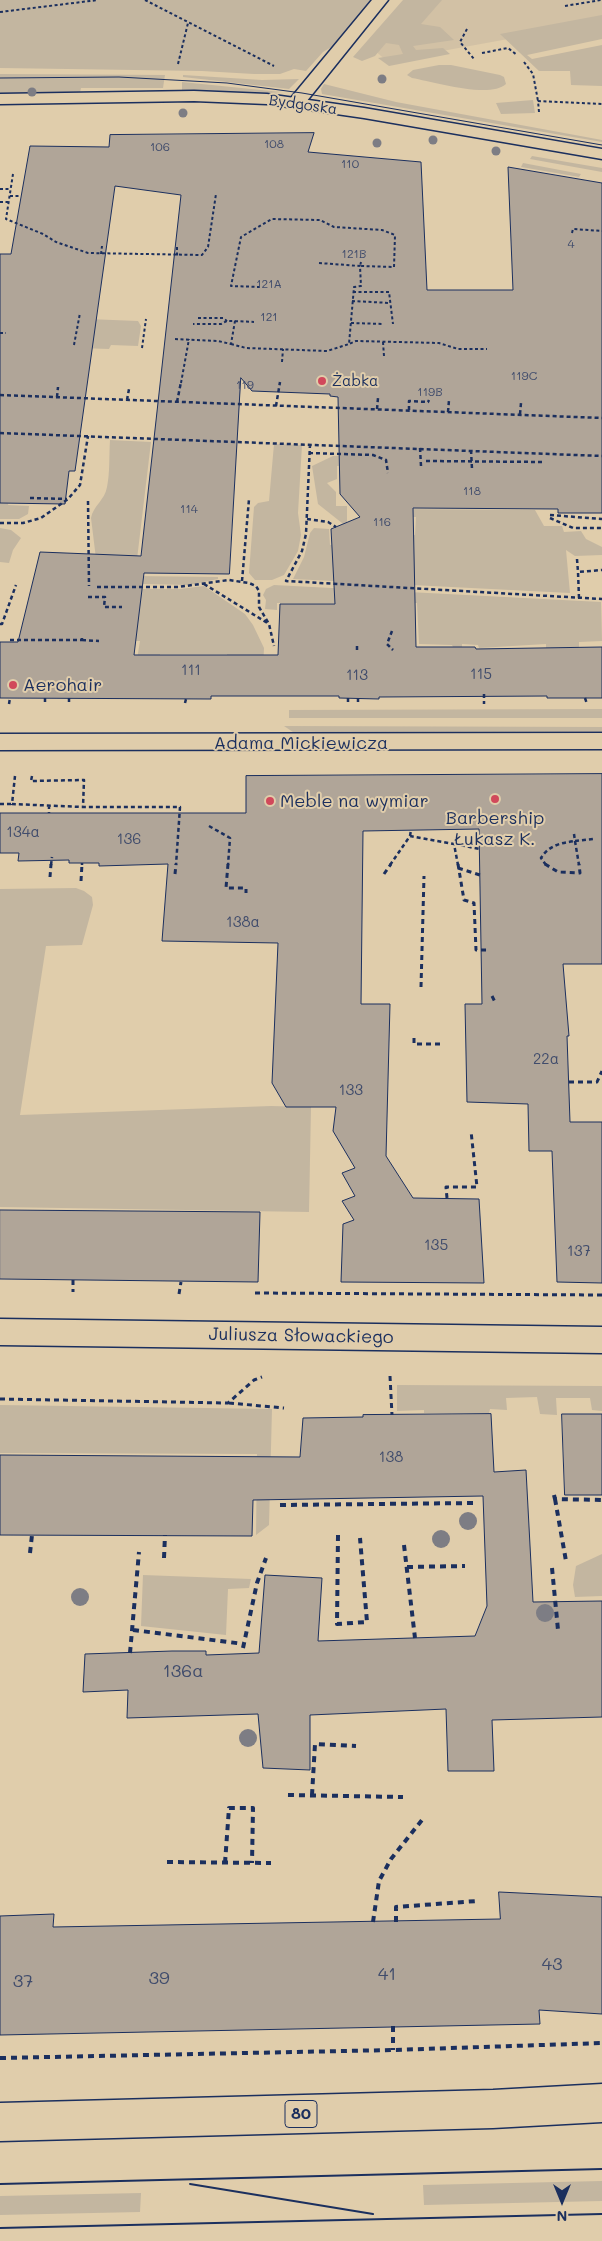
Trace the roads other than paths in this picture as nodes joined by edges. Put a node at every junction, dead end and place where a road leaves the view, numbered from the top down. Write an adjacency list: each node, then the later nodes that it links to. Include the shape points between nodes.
1 (380, 0): 3 (street)
2 (0, 99): 3 (street, Bydgoska, via 194,96)
3 (296, 102): 4 (street, Bydgoska)
4 (602, 154)
5 (602, 741): 6 (street, Adama Mickiewicza)
6 (0, 742)
7 (0, 1332): 8 (street, Juliusza Słowackiego)
8 (602, 1340)
9 (602, 2103): 10 (street, 80, via 493,2109)
10 (0, 2122)

